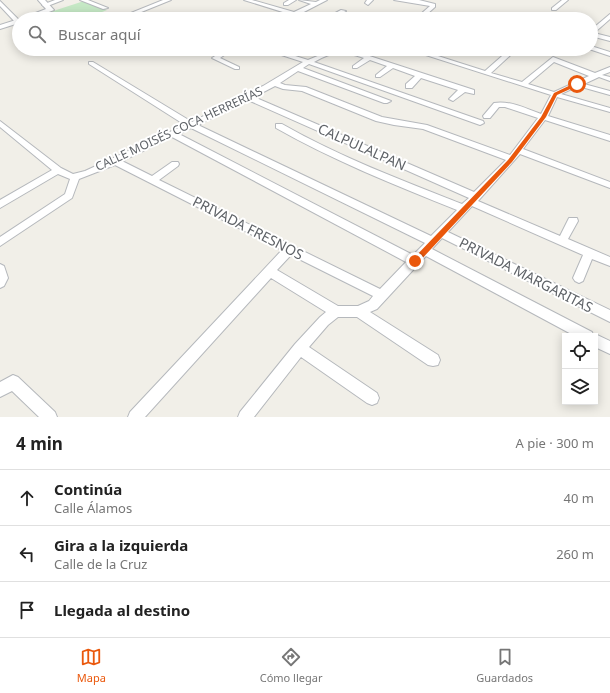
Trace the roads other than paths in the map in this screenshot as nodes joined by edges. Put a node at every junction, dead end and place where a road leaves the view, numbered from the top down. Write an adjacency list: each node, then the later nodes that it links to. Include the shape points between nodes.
1 (60, 0): 10 (street)
2 (83, 0): 15 (street)
3 (168, 0): 20 (street)
4 (247, 0): 14 (street)
5 (293, 0): 17 (street, via 286,4)
6 (302, 0): 13 (street)
7 (324, 0): 13 (street)
8 (397, 0): 24 (street, via 433,5)
9 (565, 0): 16 (street)
10 (43, 2): 19 (street, via 51,10)
11 (0, 3): 25 (street)
12 (272, 3): 14 (street)
13 (317, 4): 17 (street)
14 (266, 6): 21 (street)
15 (105, 8)
16 (554, 9)
17 (305, 10): 22 (street)
18 (343, 10): 23 (street)
19 (45, 12)
20 (137, 12)
21 (287, 12)
22 (300, 12)
23 (339, 12)
24 (426, 12)
25 (12, 13)
26 (610, 16): 29 (street)
27 (12, 23): 28 (street)
28 (0, 27)
29 (598, 27)
30 (598, 36): 31 (street)
31 (610, 39)
32 (598, 50): 33 (street)
33 (610, 54)
34 (218, 56): 45 (street, via 215,58)
35 (289, 56): 41 (street)
36 (321, 56): 41 (street, CALLE MOISÉS COCA HERRERÍAS)
37 (364, 56): 40 (street, CALLE MOISÉS COCA HERRERÍAS)
38 (432, 56): 48 (street)
39 (506, 56): 48 (street)
40 (369, 58): 43 (street, CALLE MOISÉS COCA HERRERÍAS); 44 (street)
41 (309, 62): 46 (street, CALLE MOISÉS COCA HERRERÍAS); 67 (street)
42 (91, 63): 69 (street)
43 (392, 66): 49 (street, CALLE MOISÉS COCA HERRERÍAS); 50 (street)
44 (355, 67)
45 (237, 68)
46 (299, 69): 53 (street, CALLE MOISÉS COCA HERRERÍAS); 63 (street)
47 (610, 69): 51 (street)
48 (487, 74): 55 (street)
49 (420, 75): 56 (street); 57 (street, CALLE MOISÉS COCA HERRERÍAS)
50 (378, 76)
51 (599, 77): 52 (street); 54 (street); 55 (street, via 553,59)
52 (610, 79)
53 (275, 83): 61 (street, CALLE MOISÉS COCA HERRERÍAS); 74 (street, via 283,88 303,89 379,119 424,127)
54 (577, 84): 59 (street); 60 (street)
55 (524, 85): 60 (street)
56 (409, 86)
57 (463, 90): 58 (street, CALLE MOISÉS COCA HERRERÍAS); 62 (street)
58 (472, 92)
59 (610, 93)
60 (555, 94): 64 (street); 66 (street)
61 (248, 98): 69 (street, CALLE MOISÉS COCA HERRERÍAS); 81 (street, CALPULALPAN)
62 (452, 99)
63 (387, 101)
64 (610, 110)
65 (487, 116): 66 (street, via 500,104)
66 (543, 117): 72 (street); 73 (street)
67 (480, 123)
68 (1, 125): 77 (street)
69 (191, 125): 71 (street, CALLE MOISÉS COCA HERRERÍAS); 87 (street)
70 (278, 126): 81 (street, via 360,168)
71 (173, 134): 75 (street, CALLE MOISÉS COCA HERRERÍAS); 90 (street)
72 (610, 138)
73 (518, 150): 74 (street); 80 (street)
74 (511, 159): 81 (street)
75 (114, 161): 78 (street, CALLE MOISÉS COCA HERRERÍAS); 79 (street, PRIVADA FRESNOS)
76 (175, 164): 79 (street)
77 (58, 170): 78 (street); 82 (street)
78 (75, 177): 86 (street, via 69,196)
79 (153, 180): 88 (street, PRIVADA FRESNOS)
80 (610, 185)
81 (471, 203): 84 (street); 85 (street)
82 (0, 205)
83 (573, 221): 85 (street)
84 (442, 232): 87 (street); 99 (street, PRIVADA MARGARITAS)
85 (562, 241): 89 (street)
86 (0, 242)
87 (429, 246): 90 (street); 100 (street)
88 (290, 249): 93 (street); 96 (street, PRIVADA FRESNOS)
89 (589, 253): 91 (street); 94 (street)
90 (415, 261): 96 (street)
91 (610, 262)
92 (0, 269): 95 (street)
93 (269, 271): 98 (street); 108 (street)
94 (579, 278)
95 (0, 283)
96 (381, 295): 97 (street, via 373,305)
97 (359, 311): 98 (street); 104 (street)
98 (336, 312): 102 (street, via 324,321)
99 (610, 316)
100 (582, 333)
101 (598, 342): 103 (street)
102 (300, 348): 106 (street); 109 (street)
103 (610, 348)
104 (433, 360)
105 (0, 390): 107 (street, via 13,382)
106 (372, 398)
107 (50, 417)
108 (135, 417)
109 (245, 417)

